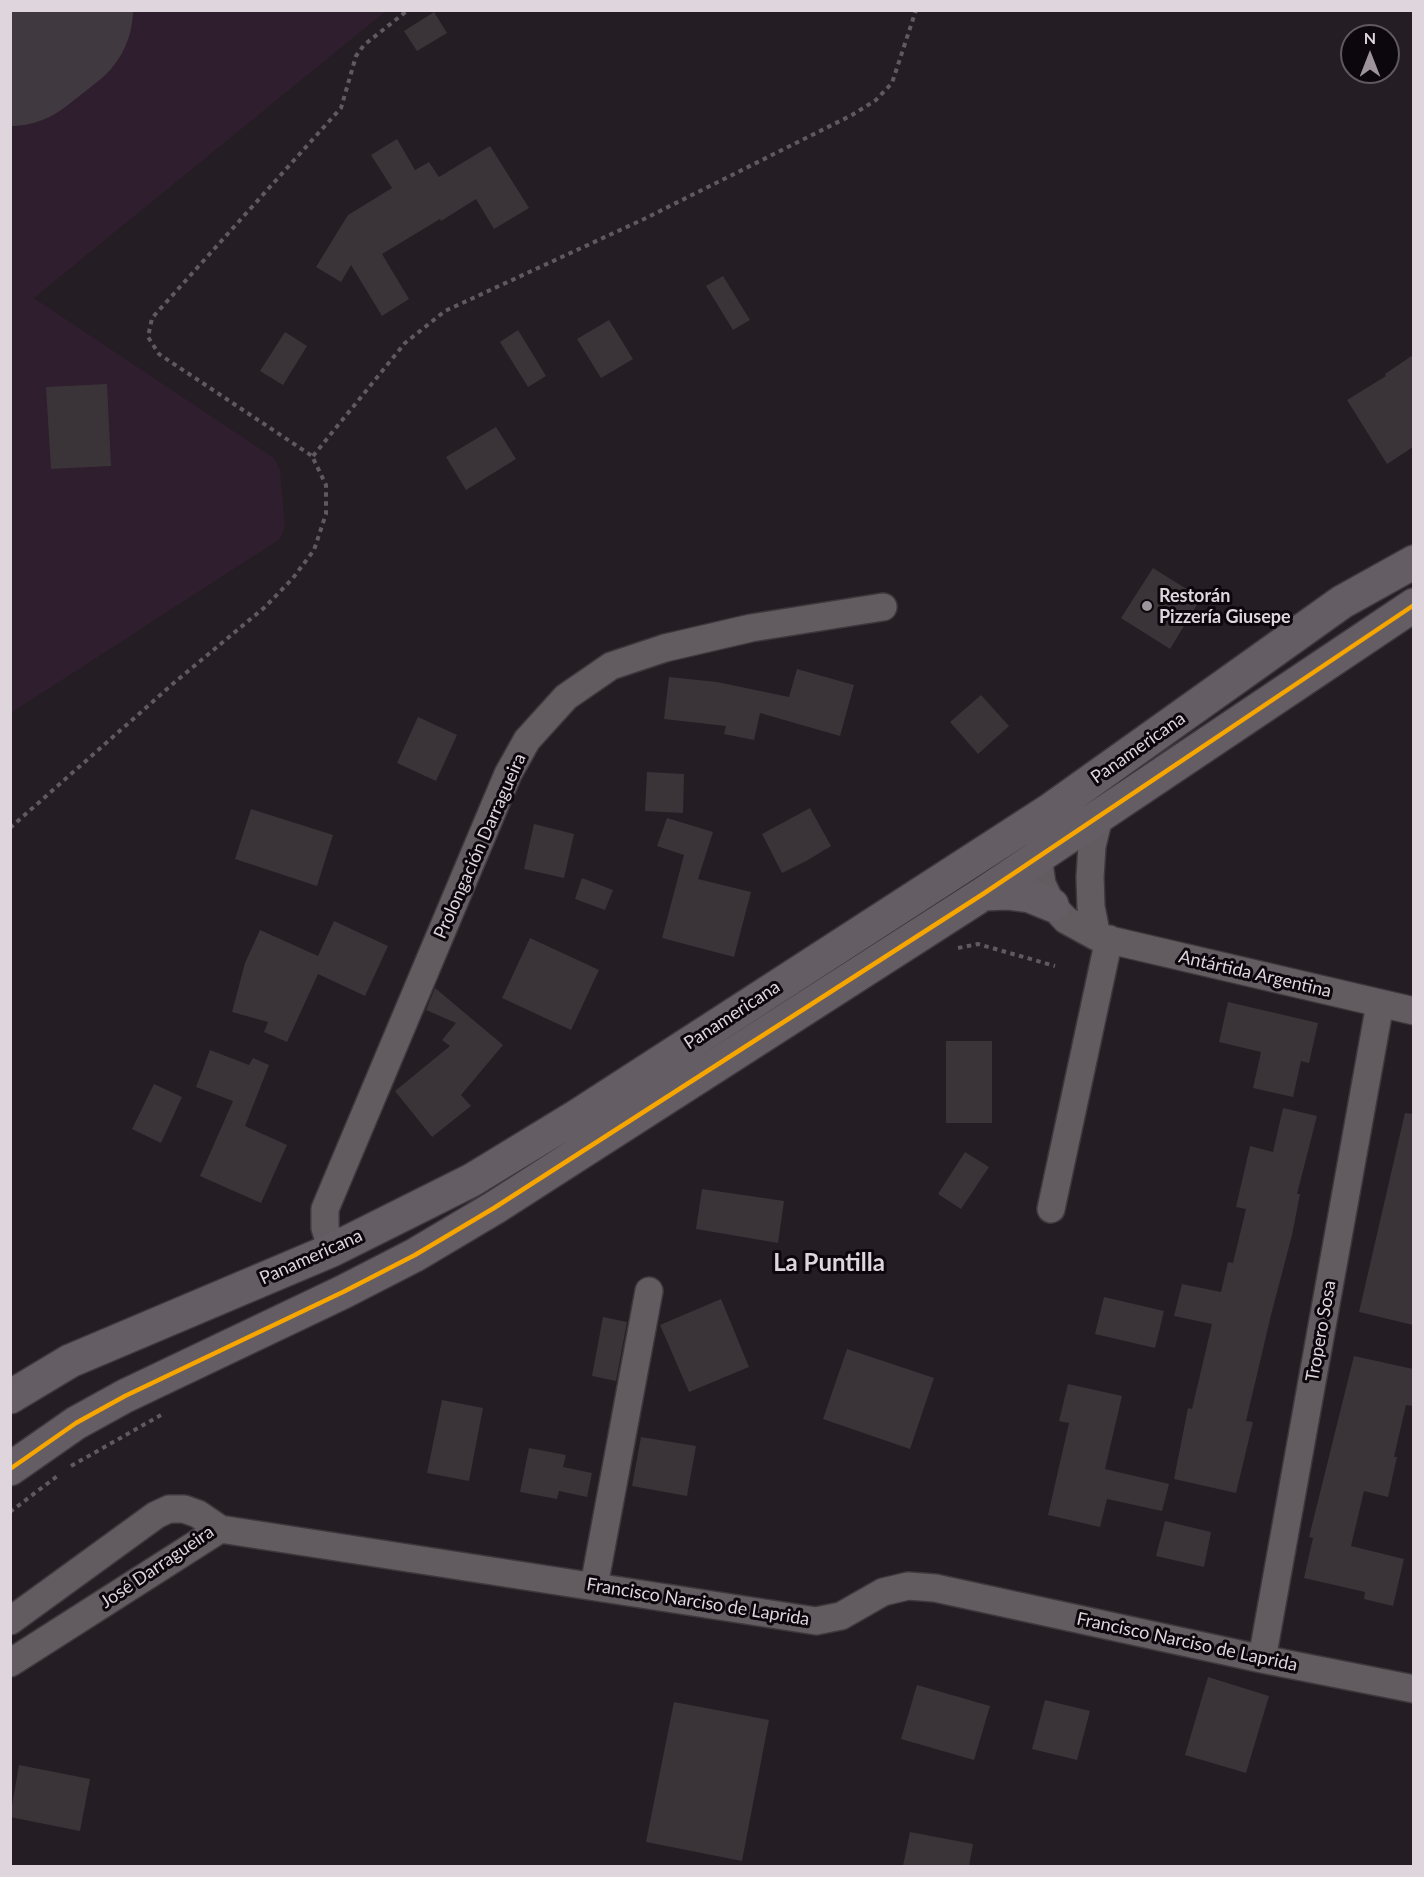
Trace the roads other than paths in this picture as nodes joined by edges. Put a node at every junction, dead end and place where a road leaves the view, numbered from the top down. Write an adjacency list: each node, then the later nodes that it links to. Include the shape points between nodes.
1 (1413, 562): 4 (main road, Panamericana, via 1342,602)
2 (1413, 605): 5 (main road, Panamericana)
3 (883, 607): 13 (street, Prolongación Darragueira, via 751,628 665,648 611,666 566,697 527,740 508,774 325,1209 325,1228)
4 (1053, 808): 6 (street, Antártida Argentina, via 1042,831); 13 (main road, Panamericana, via 472,1180)
5 (1099, 817): 6 (main road, Panamericana); 9 (street, via 1090,877 1091,907)
6 (1038, 857): 7 (main road, Panamericana); 8 (street, Antártida Argentina, via 1042,884)
7 (983, 894): 8 (main road, via 1030,896); 16 (main road, Panamericana, via 416,1255 125,1396 76,1423)
8 (1052, 905): 9 (street, Antártida Argentina, via 1066,920)
9 (1103, 938): 10 (street, Antártida Argentina); 12 (street)
10 (1380, 1004): 11 (street, Antártida Argentina); 20 (street, Tropero Sosa)
11 (1413, 1011)
12 (1051, 1209)
13 (332, 1250): 15 (main road, Panamericana, via 70,1360)
14 (649, 1291): 18 (street)
15 (10, 1397)
16 (10, 1469)
17 (220, 1528): 18 (street, Francisco Narciso de Laprida); 19 (street, José Darragueira, via 198,1514 169,1509); 21 (street, José Darragueira)
18 (594, 1586): 20 (street, Francisco Narciso de Laprida, via 816,1621 841,1616 883,1592 908,1586 935,1588)
19 (10, 1621)
20 (1262, 1659): 22 (street, Francisco Narciso de Laprida)
21 (10, 1663)
22 (1413, 1689)

